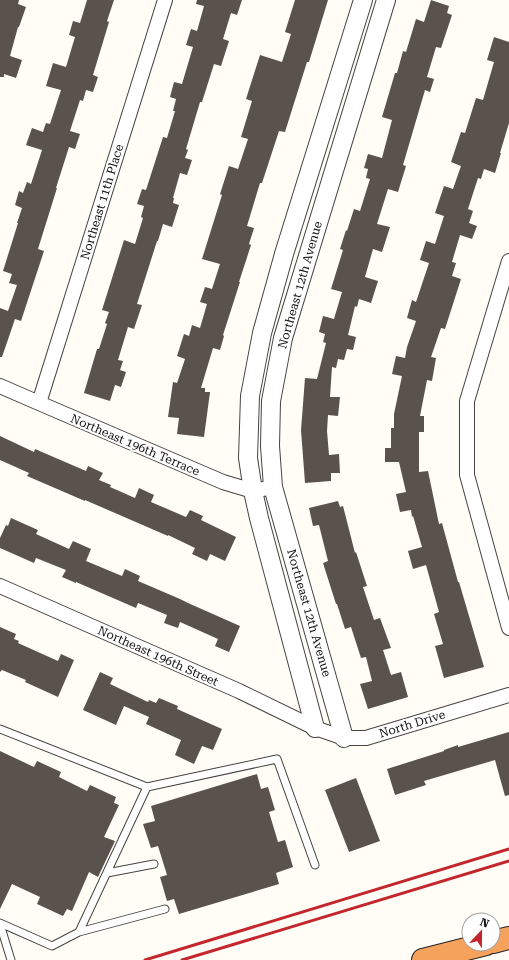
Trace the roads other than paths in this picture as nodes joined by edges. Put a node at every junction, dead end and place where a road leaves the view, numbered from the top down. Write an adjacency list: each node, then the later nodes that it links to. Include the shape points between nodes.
1 (165, 0): 6 (street, Northeast 11th Place)
2 (363, 0): 8 (street, Northeast 12th Avenue, via 262,333 250,396 248,458)
3 (386, 0): 7 (street, Northeast 12th Avenue, via 283,338 271,401 270,446)
4 (509, 261): 10 (street, via 467,401 467,475)
5 (0, 386): 6 (street, Northeast 196th Terrace)
6 (39, 403): 8 (street, Northeast 196th Terrace, via 222,482)
7 (274, 488): 8 (street, Northeast 196th Terrace); 14 (street, Northeast 12th Avenue)
8 (253, 491): 12 (street, Northeast 12th Avenue)
9 (0, 586): 12 (street, Northeast 196th Street, via 239,691)
10 (509, 628)
11 (509, 695): 14 (street, North Drive, via 366,738)
12 (316, 728): 14 (street, North Drive)
13 (0, 729): 15 (lane)
14 (344, 738)
15 (147, 787): 17 (lane, via 277,758); 18 (lane)
16 (154, 864): 18 (lane)
17 (315, 866)
18 (107, 873): 21 (lane)
19 (165, 909): 21 (lane)
20 (0, 924): 21 (lane, via 52,946); 23 (lane)
21 (79, 932)
22 (461, 950): 24 (highway)
23 (10, 960)
24 (423, 960)

